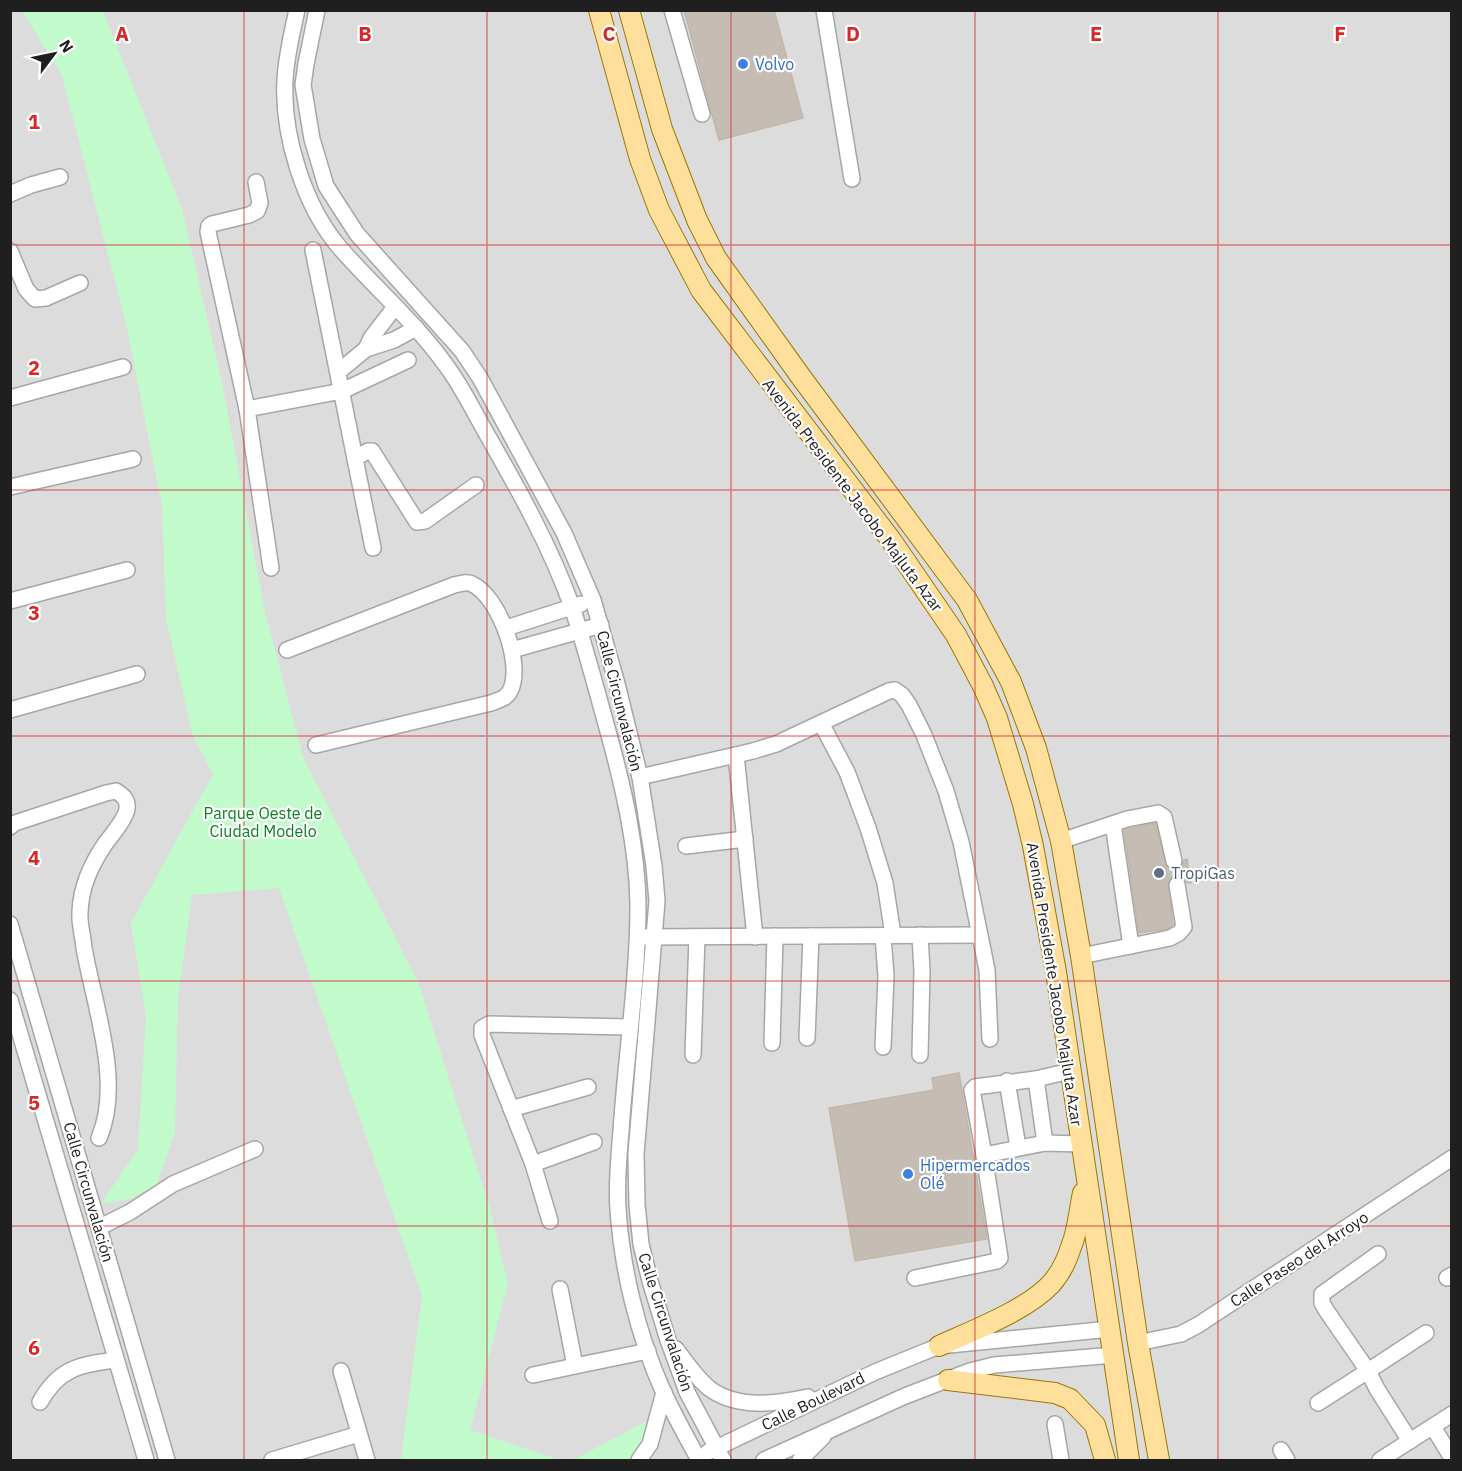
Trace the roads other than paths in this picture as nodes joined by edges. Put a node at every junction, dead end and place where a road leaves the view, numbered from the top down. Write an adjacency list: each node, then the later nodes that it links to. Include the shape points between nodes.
1 (297, 10): 15 (street, Calle Circunvalación, via 285,79 285,112 308,196 336,243)
2 (317, 10): 31 (street, Calle Circunvalación, via 303,85 312,139 326,186 357,234 462,351 480,378 564,533)
3 (599, 10): 72 (main road, Avenida Presidente Jacobo Majluta Azar, via 658,210 701,290 891,540 956,635 983,686 1008,751 1033,846)
4 (629, 10): 48 (main road, Avenida Presidente Jacobo Majluta Azar, via 662,129 716,258 967,600 1011,682 1036,748)
5 (672, 10): 7 (street)
6 (824, 10): 9 (street)
7 (702, 114)
8 (60, 177): 11 (street)
9 (852, 179)
10 (256, 182): 23 (street, via 260,203 257,211 212,224 208,232)
11 (10, 194)
12 (314, 250): 20 (street)
13 (10, 251): 14 (street, via 34,299)
14 (80, 283)
15 (395, 306): 16 (street, Calle Circunvalación); 17 (street)
16 (416, 328): 17 (street); 33 (street, Calle Circunvalación, via 463,390 518,489)
17 (366, 349): 20 (street)
18 (408, 360): 21 (street)
19 (123, 367): 22 (street)
20 (338, 372): 21 (street)
21 (342, 391): 23 (street); 24 (street)
22 (10, 398)
23 (247, 409): 29 (street)
24 (355, 458): 26 (street, via 372,450 417,522 425,521); 28 (street)
25 (133, 459): 27 (street)
26 (477, 484)
27 (10, 487)
28 (373, 548)
29 (271, 568)
30 (127, 570): 32 (street)
31 (593, 600): 33 (street); 34 (street, Calle Circunvalación)
32 (10, 601)
33 (572, 606): 35 (street); 36 (street, Calle Circunvalación)
34 (601, 625): 36 (street); 44 (street, Calle Circunvalación)
35 (506, 628): 37 (street, via 489,598 467,583); 38 (street)
36 (579, 632): 38 (street); 58 (street, Calle Circunvalación, via 625,800 638,903)
37 (287, 650)
38 (512, 650): 42 (street, via 513,683 504,698)
39 (137, 674): 40 (street)
40 (10, 710)
41 (821, 723): 43 (street, via 776,744); 53 (street, via 889,691 902,695 924,735 946,791); 54 (street, via 847,772 868,828 885,883)
42 (316, 745)
43 (736, 755): 44 (street); 47 (street)
44 (640, 777): 59 (street, Calle Circunvalación, via 654,866)
45 (12, 824): 77 (street, via 106,793 116,791 127,801 128,812 103,847 81,891 79,916 103,1033 108,1083 108,1112)
46 (1113, 824): 48 (street); 50 (street, via 1149,814 1164,816); 62 (street)
47 (745, 839): 49 (street); 61 (street)
48 (1061, 841): 63 (main road, Avenida Presidente Jacobo Majluta Azar)
49 (686, 846)
50 (1174, 861)
51 (1177, 885): 62 (street, via 1184,927 1170,938)
52 (10, 924): 88 (street, Calle Circunvalación)
53 (980, 934): 55 (street); 67 (street, via 988,978)
54 (888, 935): 55 (street); 57 (street); 69 (street)
55 (920, 935): 71 (street)
56 (775, 936): 57 (street); 61 (street); 68 (street)
57 (811, 936): 66 (street)
58 (636, 937): 59 (street); 65 (street, Calle Circunvalación)
59 (655, 937): 60 (street); 94 (street, Calle Circunvalación, via 636,1154 637,1205 644,1253)
60 (697, 937): 61 (street); 70 (street)
61 (755, 937)
62 (1131, 946): 63 (street)
63 (1081, 956): 95 (main road, Avenida Presidente Jacobo Majluta Azar)
64 (10, 1000): 99 (street, Calle Circunvalación)
65 (629, 1027): 76 (street, via 489,1024 482,1028); 97 (street, Calle Circunvalación, via 618,1207 623,1249)
66 (807, 1038)
67 (990, 1039)
68 (772, 1043)
69 (883, 1047)
70 (693, 1055)
71 (920, 1055)
72 (1070, 1071): 73 (street); 80 (main road, Avenida Presidente Jacobo Majluta Azar)
73 (1036, 1079): 74 (street); 79 (street)
74 (1007, 1081): 81 (street); 83 (street, via 972,1090)
75 (588, 1087): 76 (street)
76 (511, 1109): 85 (street)
77 (99, 1138)
78 (594, 1142): 85 (street)
79 (1045, 1143): 80 (street); 81 (street)
80 (1081, 1144): 86 (main road, Avenida Presidente Jacobo Majluta Azar)
81 (1018, 1148): 83 (street)
82 (255, 1149): 88 (street, via 173,1184)
83 (984, 1155): 90 (street, via 1000,1258)
84 (1452, 1158): 95 (street, Calle Paseo del Arroyo, via 1198,1325 1181,1334)
85 (533, 1164): 87 (street)
86 (1086, 1179): 92 (main road, Avenida Presidente Jacobo Majluta Azar); 96 (main road, via 1072,1244 1052,1283 1020,1306)
87 (550, 1221)
88 (100, 1227): 119 (street, Calle Circunvalación)
89 (1378, 1254): 102 (street, via 1322,1294 1326,1310)
90 (915, 1278)
91 (561, 1289): 100 (street)
92 (1110, 1329): 96 (street, Calle Boulevard); 98 (main road, Avenida Presidente Jacobo Majluta Azar)
93 (1426, 1333): 102 (street)
94 (668, 1340): 106 (street, via 710,1388 727,1397 768,1403); 115 (street, Calle Circunvalación, via 687,1392)
95 (1138, 1343): 128 (main road, Avenida Presidente Jacobo Majluta Azar)
96 (939, 1346): 106 (street, Calle Boulevard)
97 (648, 1351): 100 (street); 105 (street, Calle Circunvalación)
98 (1114, 1355): 104 (street, Calle Boulevard, via 994,1365); 127 (main road, Avenida Presidente Jacobo Majluta Azar)
99 (116, 1360): 107 (street, via 81,1365 64,1373); 118 (street, Calle Circunvalación)
100 (575, 1366): 103 (street)
101 (341, 1371): 113 (street)
102 (1368, 1371): 108 (street); 114 (street)
103 (533, 1375)
104 (948, 1380): 112 (street, Calle Boulevard); 126 (main road, via 1055,1393 1070,1399 1095,1425)
105 (664, 1392): 117 (street, Calle Circunvalación); 122 (street, via 650,1444)
106 (828, 1393): 115 (street, Calle Boulevard)
107 (40, 1402)
108 (1318, 1404)
109 (1452, 1414): 111 (street)
110 (1054, 1424): 125 (street)
111 (1433, 1426): 114 (street); 116 (street)
112 (830, 1429): 123 (street, Calle Boulevard); 124 (street)
113 (360, 1434): 120 (street); 121 (street)
114 (1410, 1441): 129 (street)
115 (719, 1454): 117 (street, Calle Boulevard)
116 (1452, 1458)
117 (695, 1459)
118 (146, 1461)
119 (167, 1461)
120 (272, 1461)
121 (367, 1461)
122 (639, 1461)
123 (764, 1461)
124 (800, 1461)
125 (1061, 1461)
126 (1106, 1461)
127 (1129, 1461)
128 (1159, 1461)
129 (1380, 1461)

